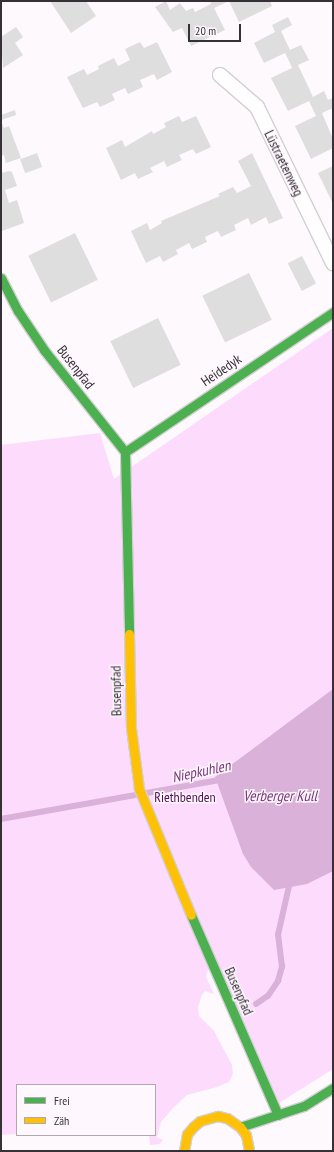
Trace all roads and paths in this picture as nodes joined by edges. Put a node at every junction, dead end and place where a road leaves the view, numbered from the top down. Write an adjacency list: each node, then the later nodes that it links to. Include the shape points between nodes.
1 (220, 75): 2 (street, Lüstraetenweg, via 257,107)
2 (333, 263)
3 (1, 278): 5 (street, Busenpfad, via 18,311 44,350)
4 (333, 312): 5 (street, Heidedyk)
5 (125, 452): 7 (street, Busenpfad, via 131,728 139,789 143,804)
6 (333, 1088): 7 (street, via 304,1106)
7 (278, 1115): 8 (street)
8 (240, 1127): 9 (street, via 227,1118 218,1116 200,1121 188,1134); 10 (street, via 246,1135)
9 (184, 1151)
10 (249, 1151)

